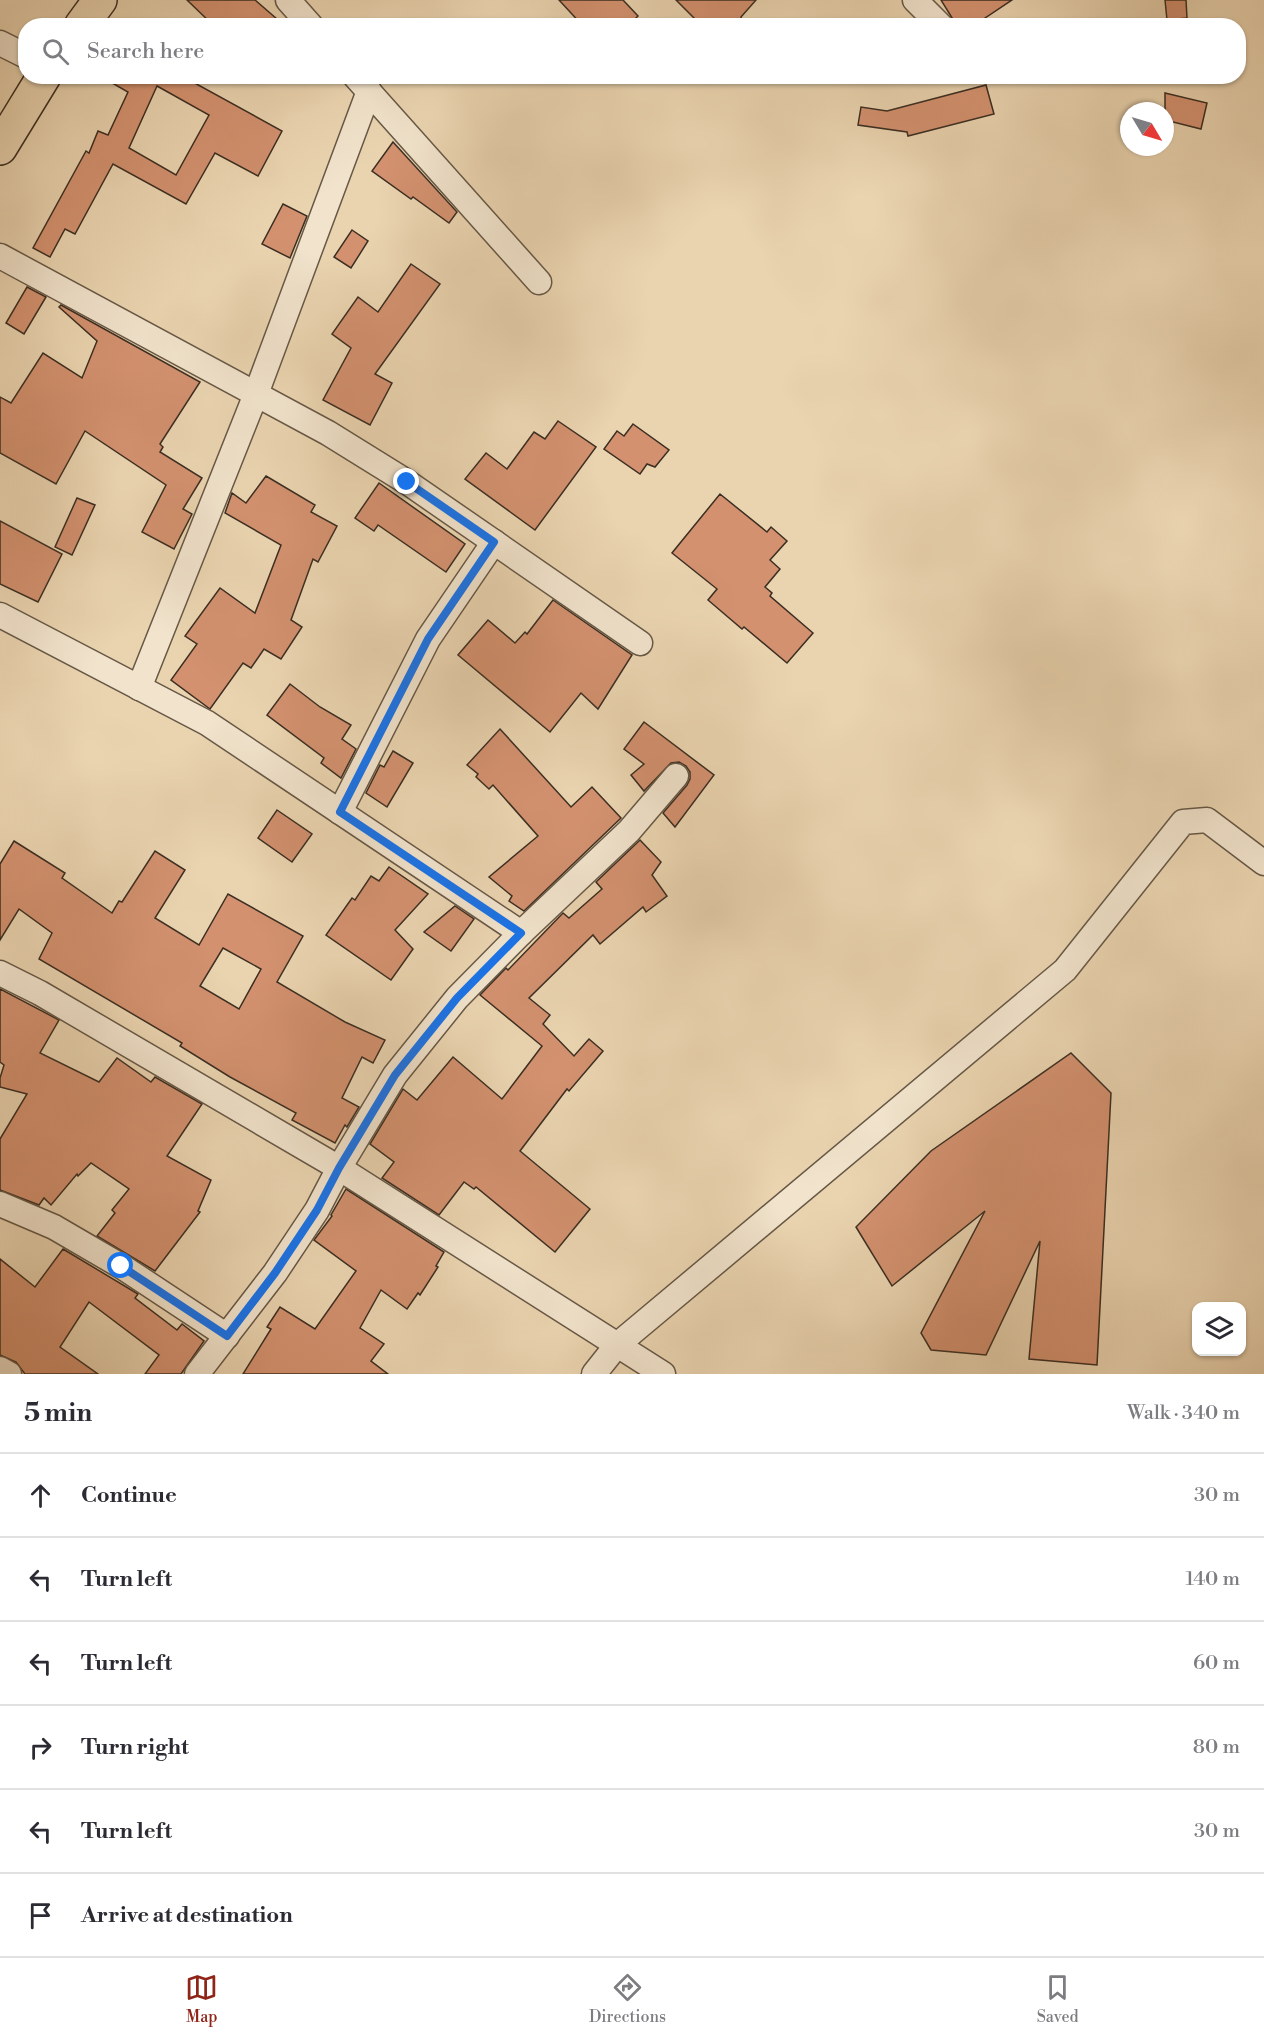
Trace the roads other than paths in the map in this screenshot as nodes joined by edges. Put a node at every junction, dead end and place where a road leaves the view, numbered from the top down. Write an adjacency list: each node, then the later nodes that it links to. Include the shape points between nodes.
1 (100, 0): 4 (highway)
2 (288, 0): 5 (street)
3 (915, 0): 6 (street)
4 (87, 18)
5 (303, 18)
6 (933, 18)
7 (0, 43): 8 (street)
8 (18, 52)
9 (39, 84): 11 (highway)
10 (362, 84): 13 (street); 14 (street)
11 (0, 148)
12 (0, 256): 14 (street)
13 (539, 282)
14 (256, 394): 15 (street, via 407,482); 18 (street)
15 (494, 542): 17 (street); 20 (street, via 428,639)
16 (0, 615): 18 (street)
17 (640, 643)
18 (139, 688): 20 (street, via 207,723)
19 (676, 776): 22 (street, via 629,831)
20 (340, 812): 22 (street)
21 (1264, 863): 27 (street, via 1207,820 1183,822 1065,970)
22 (521, 933): 24 (street, via 457,998 395,1075)
23 (0, 973): 24 (street)
24 (339, 1168): 26 (street, via 317,1210); 27 (street)
25 (0, 1204): 26 (street, via 54,1227)
26 (227, 1336): 30 (street)
27 (617, 1345): 31 (street); 32 (street)
28 (0, 1369): 29 (street)
29 (9, 1374)
30 (197, 1374)
31 (594, 1374)
32 (663, 1374)

